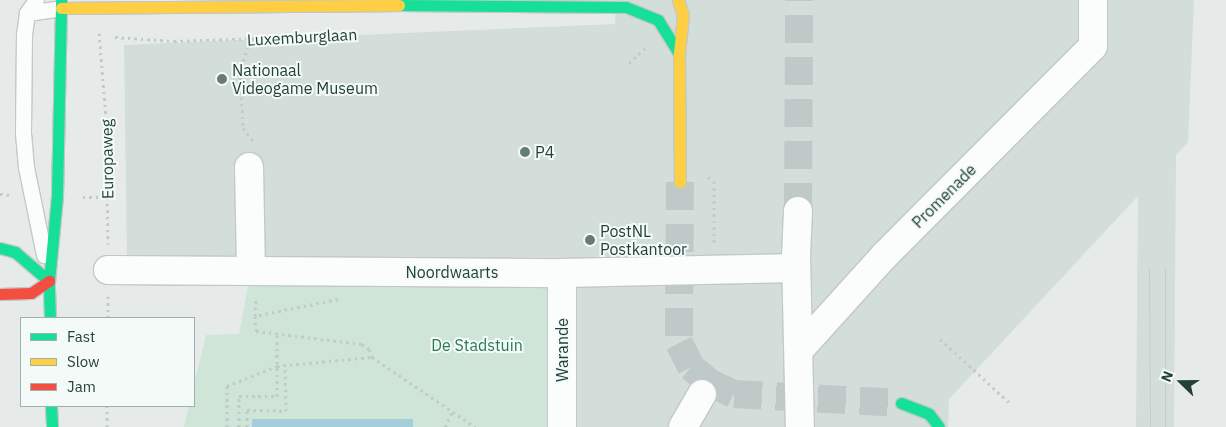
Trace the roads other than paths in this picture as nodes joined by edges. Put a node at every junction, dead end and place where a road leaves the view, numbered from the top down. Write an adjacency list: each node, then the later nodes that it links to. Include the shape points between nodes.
1 (36, 0): 6 (lane)
2 (678, 0): 7 (street, via 683,15)
3 (1093, 0): 19 (street, Promenade, via 1093,46 884,256)
4 (558, 2): 5 (street, Luxemburglaan); 7 (street, Luxemburglaan, via 640,11 658,20)
5 (61, 4): 6 (lane, Luxemburglaan); 16 (street, via 57,196)
6 (27, 13): 16 (lane, via 22,68 26,167)
7 (679, 54): 9 (street)
8 (251, 154): 14 (street)
9 (680, 182)
10 (798, 212): 12 (street)
11 (0, 248): 16 (street, via 15,252)
12 (796, 268): 15 (street, Noordwaarts); 19 (street)
13 (108, 270): 14 (street, Noordwaarts)
14 (250, 270): 15 (street, Noordwaarts)
15 (562, 273): 24 (street, Warande)
16 (49, 281): 17 (street, via 31,294); 18 (street)
17 (0, 294)
18 (50, 317)
19 (800, 349): 26 (street)
20 (702, 394): 25 (street)
21 (901, 403): 27 (street, via 929,414)
22 (51, 407): 23 (street)
23 (52, 427)
24 (562, 427)
25 (683, 427)
26 (800, 427)
27 (939, 427)

